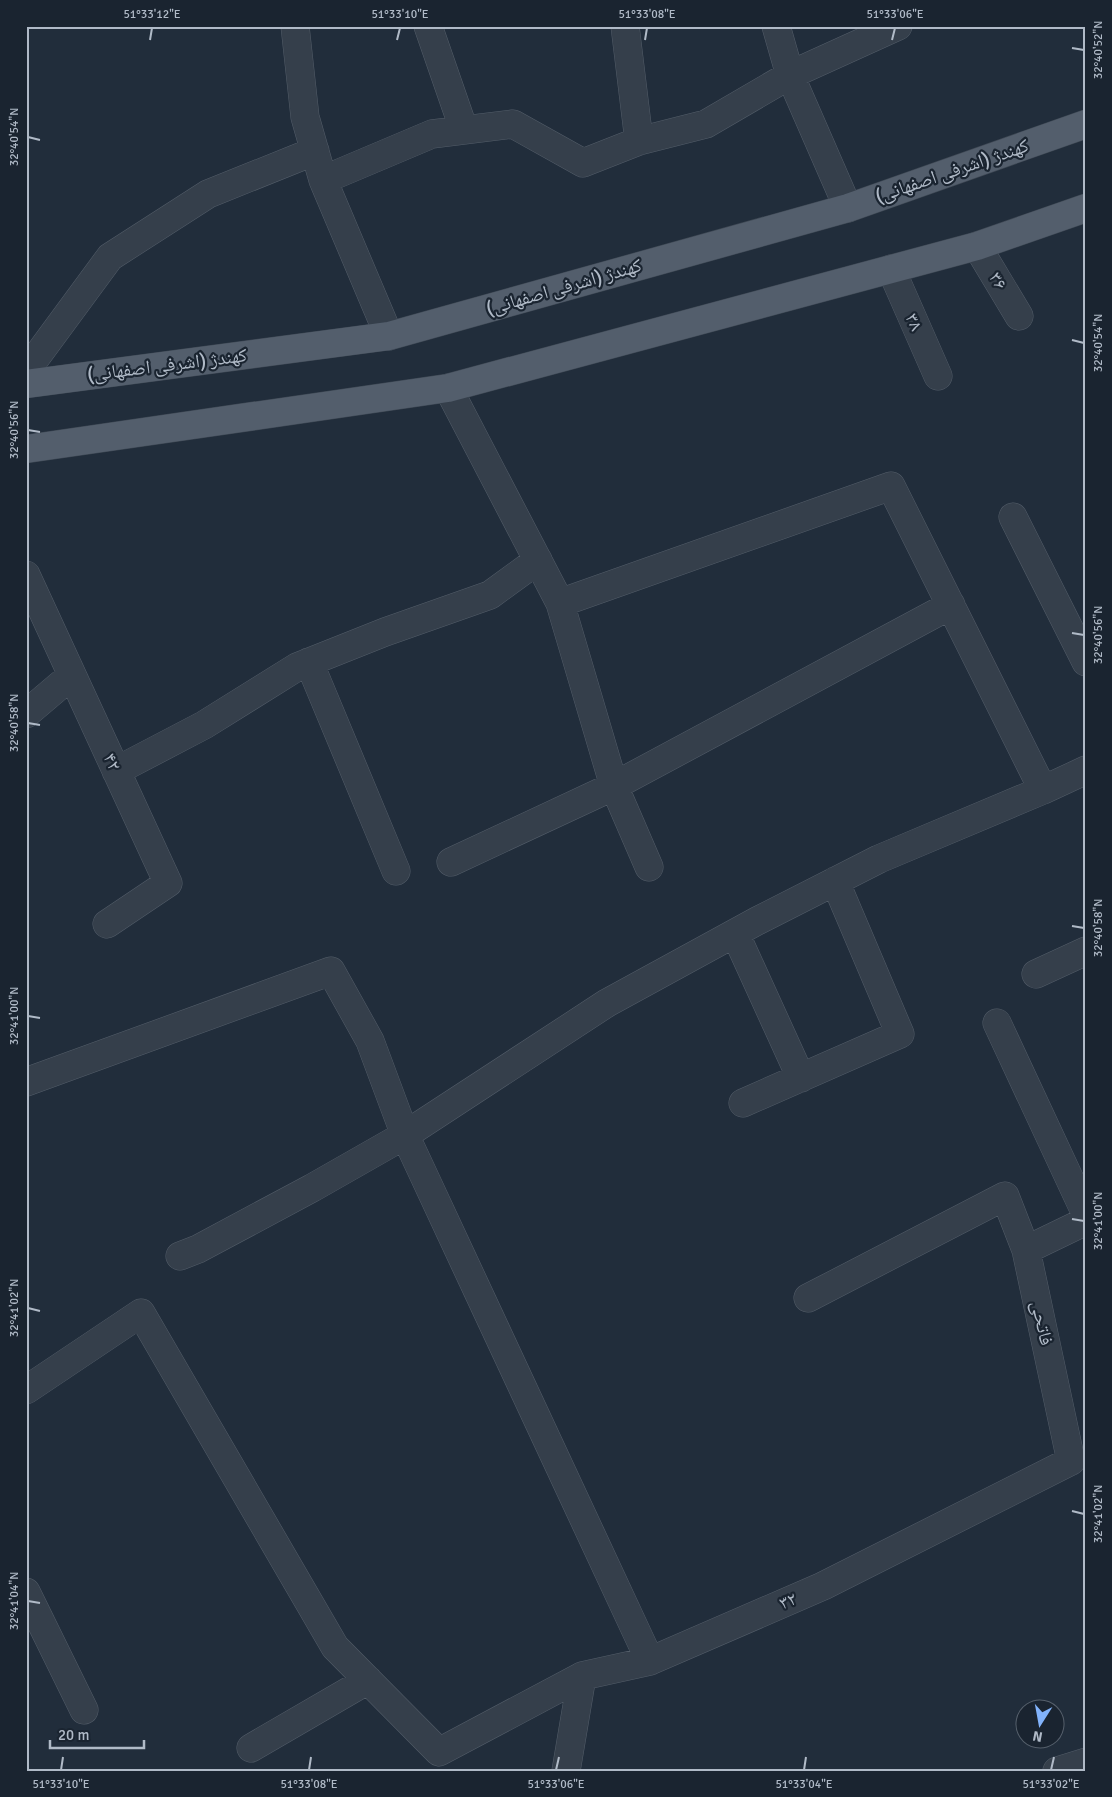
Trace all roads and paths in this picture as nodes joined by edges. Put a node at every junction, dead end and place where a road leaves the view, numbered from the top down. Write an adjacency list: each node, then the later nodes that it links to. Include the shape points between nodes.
1 (296, 26): 10 (street, via 305,117)
2 (428, 26): 8 (street)
3 (625, 26): 9 (street)
4 (776, 26): 6 (street)
5 (898, 26): 6 (street)
6 (790, 75): 9 (street, via 706,124); 12 (street)
7 (1086, 124): 12 (main road, کهندژ (اشرفی اصفهانی))
8 (464, 130): 9 (street, via 513,124 583,163); 11 (street, via 432,134)
9 (640, 141)
10 (315, 151): 11 (street); 18 (street, via 208,194 110,257)
11 (323, 180): 17 (street)
12 (848, 208): 17 (main road, کهندژ (اشرفی اصفهانی))
13 (1086, 208): 14 (main road)
14 (977, 246): 15 (main road); 16 (street, ۳۶)
15 (891, 269): 19 (street, ۳۸); 21 (main road)
16 (1019, 316)
17 (388, 336): 20 (main road, کهندژ (اشرفی اصفهانی))
18 (26, 371)
19 (938, 376)
20 (26, 384)
21 (448, 388): 22 (main road); 24 (street)
22 (26, 449)
23 (1013, 517): 29 (street)
24 (538, 560): 26 (street); 28 (street, via 490,595)
25 (26, 575): 30 (street, ۴۲)
26 (560, 602): 27 (street, via 891,486); 34 (street)
27 (951, 605): 34 (street); 35 (street)
28 (309, 662): 33 (street, via 204,725); 38 (street)
29 (1086, 662)
30 (72, 675): 31 (street); 33 (street, ۴۲)
31 (26, 714)
32 (1086, 770): 35 (street)
33 (116, 771): 40 (street, ۴۲, via 168,883)
34 (614, 786): 36 (street); 37 (street)
35 (1043, 790): 39 (street, via 879,859)
36 (451, 862)
37 (649, 867)
38 (396, 871)
39 (835, 881): 41 (street); 45 (street, via 900,1034)
40 (107, 924)
41 (735, 933): 45 (street); 48 (street, via 607,1003)
42 (1086, 951): 43 (street)
43 (1036, 974)
44 (997, 1023): 49 (street)
45 (801, 1078): 47 (street)
46 (26, 1082): 48 (street, via 331,971 370,1041)
47 (743, 1103)
48 (405, 1135): 52 (street, via 312,1188); 57 (street)
49 (1086, 1214)
50 (1086, 1220): 51 (street)
51 (1026, 1250): 53 (street, فاتحی, via 1005,1196); 55 (street, فاتحی)
52 (180, 1256)
53 (808, 1298)
54 (26, 1390): 59 (street, via 141,1314 335,1647)
55 (1078, 1462): 57 (street, ۳۲, via 823,1586)
56 (26, 1592): 60 (street)
57 (650, 1661): 58 (street, ۳۲)
58 (582, 1676): 62 (street, ۳۲); 64 (street)
59 (368, 1680): 61 (street); 62 (street)
60 (84, 1710)
61 (251, 1748)
62 (443, 1761)
63 (1086, 1762): 65 (street)
64 (566, 1771)
65 (1057, 1771)

